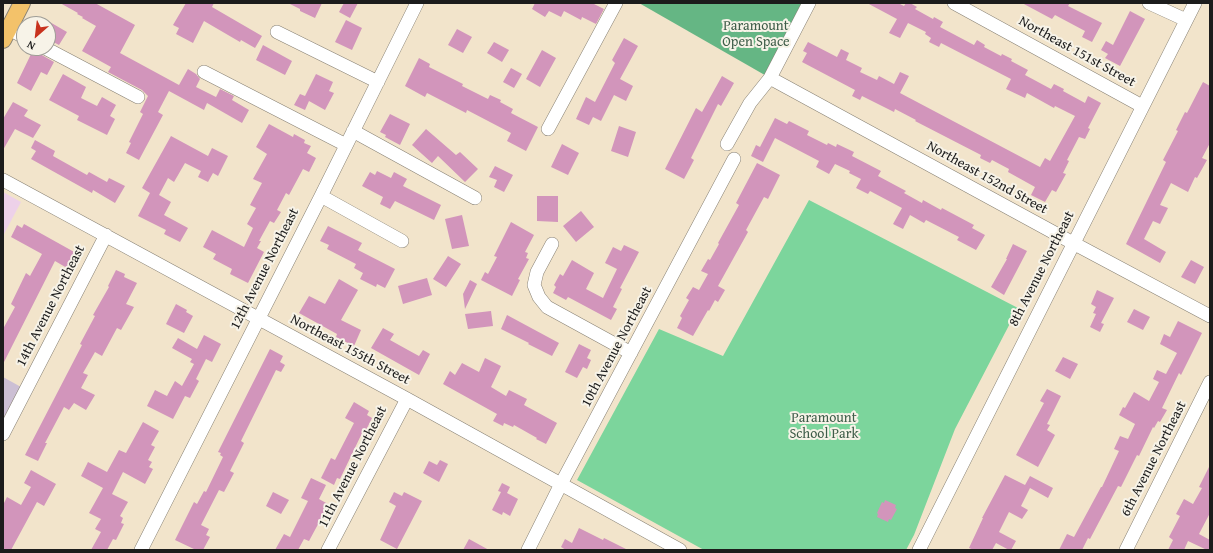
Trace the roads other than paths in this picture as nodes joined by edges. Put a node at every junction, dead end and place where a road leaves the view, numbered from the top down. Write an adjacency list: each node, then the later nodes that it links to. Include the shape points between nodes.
1 (22, 3): 10 (main road)
2 (417, 3): 15 (street, 12th Avenue Northeast)
3 (616, 3): 18 (street)
4 (809, 3): 14 (street)
5 (954, 3): 17 (street, Northeast 151st Street)
6 (1149, 3): 8 (street)
7 (1195, 3): 8 (street, 8th Avenue Northeast)
8 (1186, 20): 17 (street, 8th Avenue Northeast)
9 (277, 32): 15 (street)
10 (6, 35): 11 (street)
11 (16, 36)
12 (56, 54): 16 (street)
13 (204, 72): 21 (street)
14 (770, 78): 20 (street, via 750,103); 28 (street, Northeast 152nd Street)
15 (378, 82): 19 (street, 12th Avenue Northeast)
16 (138, 97)
17 (1142, 106): 28 (street, 8th Avenue Northeast)
18 (548, 129)
19 (354, 131): 21 (street, 12th Avenue Northeast); 25 (street)
20 (727, 144)
21 (346, 145): 24 (street, 12th Avenue Northeast)
22 (734, 159): 32 (street, 10th Avenue Northeast)
23 (3, 180): 26 (street, Northeast 155th Street)
24 (321, 196): 27 (street); 31 (street, 12th Avenue Northeast)
25 (475, 198)
26 (106, 235): 31 (street, Northeast 155th Street); 35 (street, 14th Avenue Northeast)
27 (402, 241)
28 (1073, 243): 30 (street, Northeast 152nd Street); 41 (street, 8th Avenue Northeast)
29 (552, 244): 32 (street, via 534,285 538,297 547,307)
30 (1210, 316)
31 (258, 318): 34 (street, Northeast 155th Street); 37 (street, 12th Avenue Northeast)
32 (631, 353): 36 (street, 10th Avenue Northeast)
33 (1210, 382): 42 (street, 6th Avenue Northeast)
34 (407, 399): 36 (street, Northeast 155th Street); 38 (street, 11th Avenue Northeast)
35 (3, 434)
36 (561, 484): 39 (street, 10th Avenue Northeast); 40 (street, Northeast 155th Street)
37 (141, 550)
38 (328, 550)
39 (528, 550)
40 (680, 550)
41 (919, 550)
42 (1126, 550)

